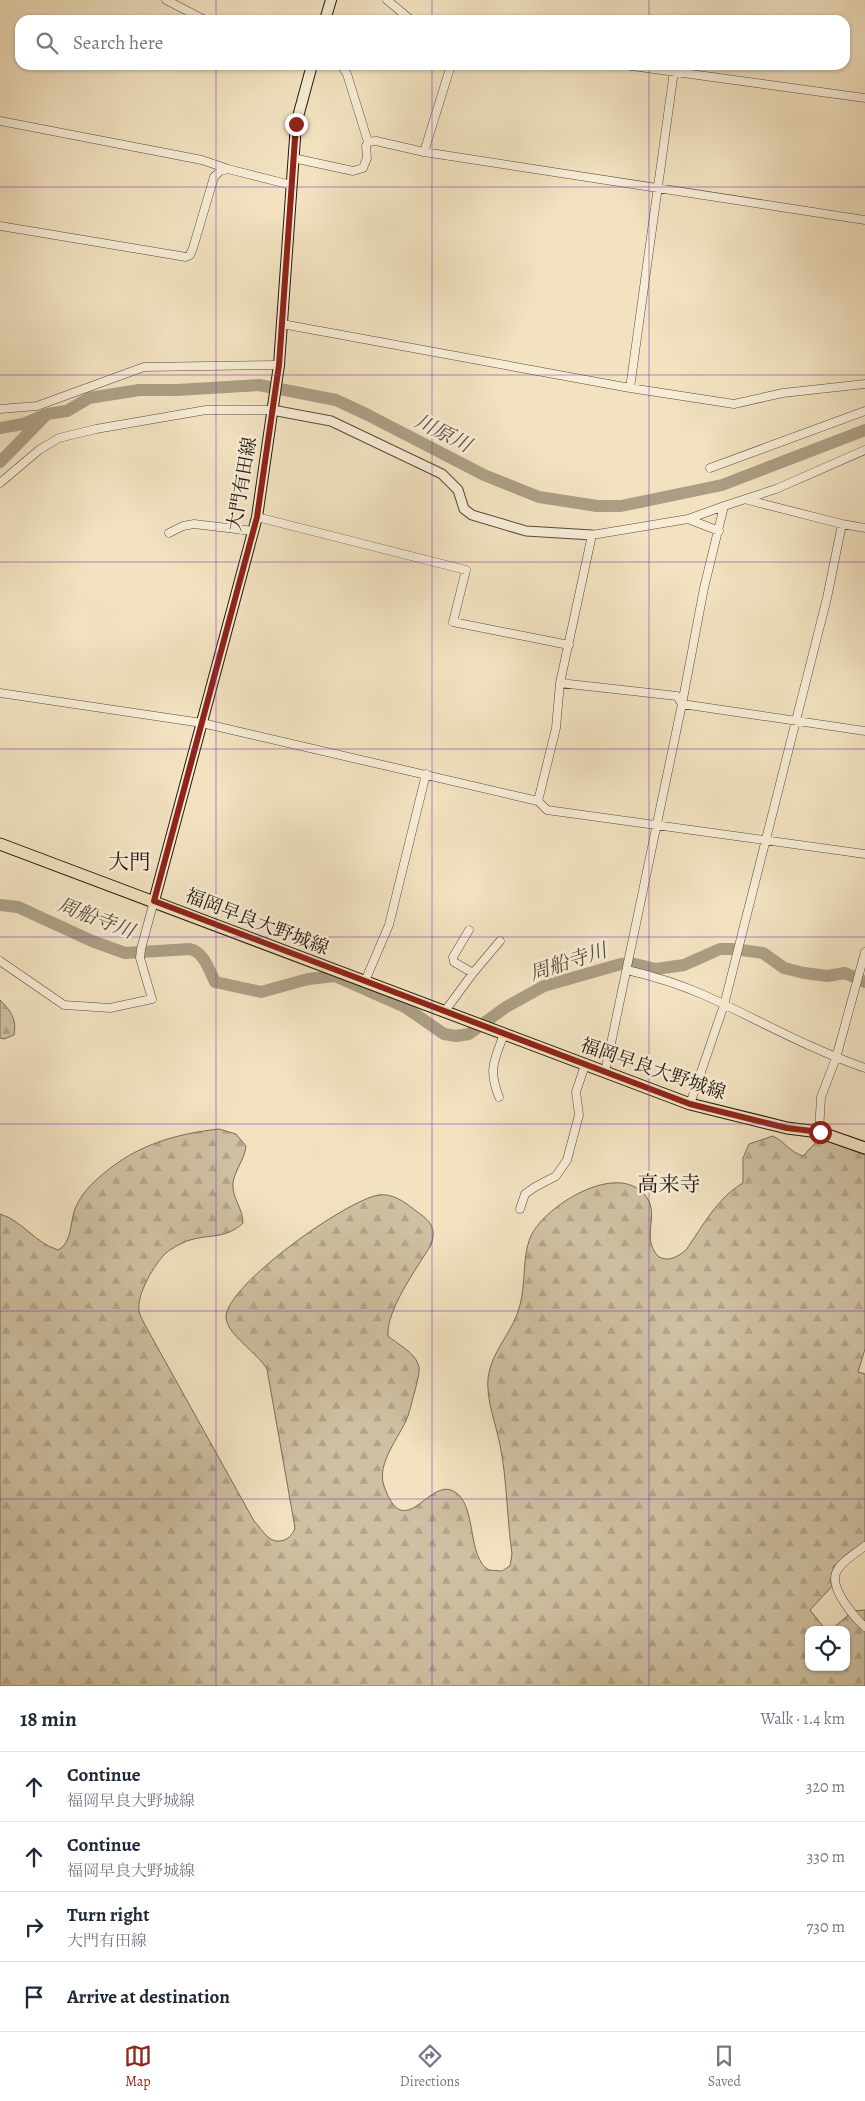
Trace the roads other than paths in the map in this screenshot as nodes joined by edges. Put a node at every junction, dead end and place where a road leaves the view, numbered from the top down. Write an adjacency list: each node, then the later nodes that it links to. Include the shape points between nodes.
1 (166, 0): 4 (street)
2 (331, 0): 5 (main road)
3 (387, 0): 6 (street)
4 (195, 15)
5 (326, 15)
6 (405, 15)
7 (310, 70): 16 (main road, 大門有田線, via 299,108)
8 (344, 70): 14 (street)
9 (449, 70): 15 (street)
10 (666, 70): 11 (street)
11 (674, 71): 12 (street); 19 (street)
12 (865, 98)
13 (0, 121): 17 (street, via 202,160)
14 (368, 142): 15 (street); 16 (street, via 366,163 359,170)
15 (424, 152): 19 (street)
16 (294, 158): 18 (main road, 大門有田線)
17 (228, 170): 18 (street); 21 (street, via 220,171 214,177 193,248 186,257)
18 (291, 185): 22 (main road, 大門有田線)
19 (658, 188): 20 (street); 25 (street)
20 (865, 220)
21 (0, 226)
22 (282, 324): 23 (main road, 大門有田線); 25 (street)
23 (279, 365): 26 (main road, 大門有田線); 27 (street, via 144,367 37,406)
24 (865, 384): 25 (street, via 783,393 734,404)
25 (630, 388)
26 (273, 406): 31 (street, via 206,410 59,438 39,450); 34 (main road, 大門有田線); 41 (street, via 331,422 442,474 458,490 464,509 472,515 526,531)
27 (0, 408)
28 (865, 411): 30 (street)
29 (865, 450): 32 (street)
30 (710, 468)
31 (0, 483)
32 (747, 499): 33 (street); 36 (street)
33 (724, 506): 35 (street); 39 (street)
34 (257, 517): 38 (main road, 大門有田線); 42 (street, via 466,570 453,622)
35 (688, 519): 39 (street); 41 (street)
36 (842, 524): 37 (street); 46 (street, via 827,598)
37 (865, 528)
38 (253, 531): 40 (street, via 194,524); 47 (main road, 大門有田線)
39 (719, 531): 45 (street, via 704,588)
40 (169, 533)
41 (592, 535): 42 (street)
42 (569, 645): 43 (street)
43 (560, 683): 45 (street, via 677,696); 50 (street, via 556,728)
44 (0, 693): 47 (street)
45 (682, 704): 46 (street); 51 (street)
46 (795, 720): 48 (street); 52 (street)
47 (202, 723): 49 (street); 55 (main road, 大門有田線)
48 (865, 731)
49 (426, 774): 50 (street); 62 (street, via 389,925)
50 (538, 801): 51 (street, via 546,810)
51 (657, 827): 52 (street); 60 (street)
52 (766, 841): 54 (street); 63 (street)
53 (0, 844): 55 (main road, 福岡早良大野城線)
54 (865, 854)
55 (154, 901): 59 (street, via 140,958 152,1000 110,1008 64,1005); 62 (main road, 福岡早良大野城線)
56 (469, 930): 61 (street, via 453,957 454,962)
57 (500, 941): 61 (street)
58 (865, 952): 66 (street)
59 (0, 961)
60 (627, 970): 63 (street, via 664,980); 69 (street)
61 (473, 973): 64 (street)
62 (365, 981): 64 (main road, 福岡早良大野城線)
63 (724, 1005): 66 (street); 71 (street)
64 (445, 1011): 65 (main road, 福岡早良大野城線)
65 (504, 1034): 67 (main road, 福岡早良大野城線); 70 (street, via 493,1065 492,1080)
66 (836, 1058): 68 (street); 72 (street, via 821,1097)
67 (585, 1065): 69 (main road, 福岡早良大野城線); 74 (street, via 576,1092 579,1114 567,1160 556,1176 525,1194)
68 (865, 1068)
69 (605, 1072): 71 (main road, 福岡早良大野城線)
70 (499, 1097)
71 (690, 1104): 72 (main road, 福岡早良大野城線, via 787,1128)
72 (820, 1132): 73 (main road, 福岡早良大野城線)
73 (865, 1148)
74 (520, 1209)
75 (865, 1546): 76 (street, via 842,1564 835,1580 853,1615)
76 (865, 1627)

